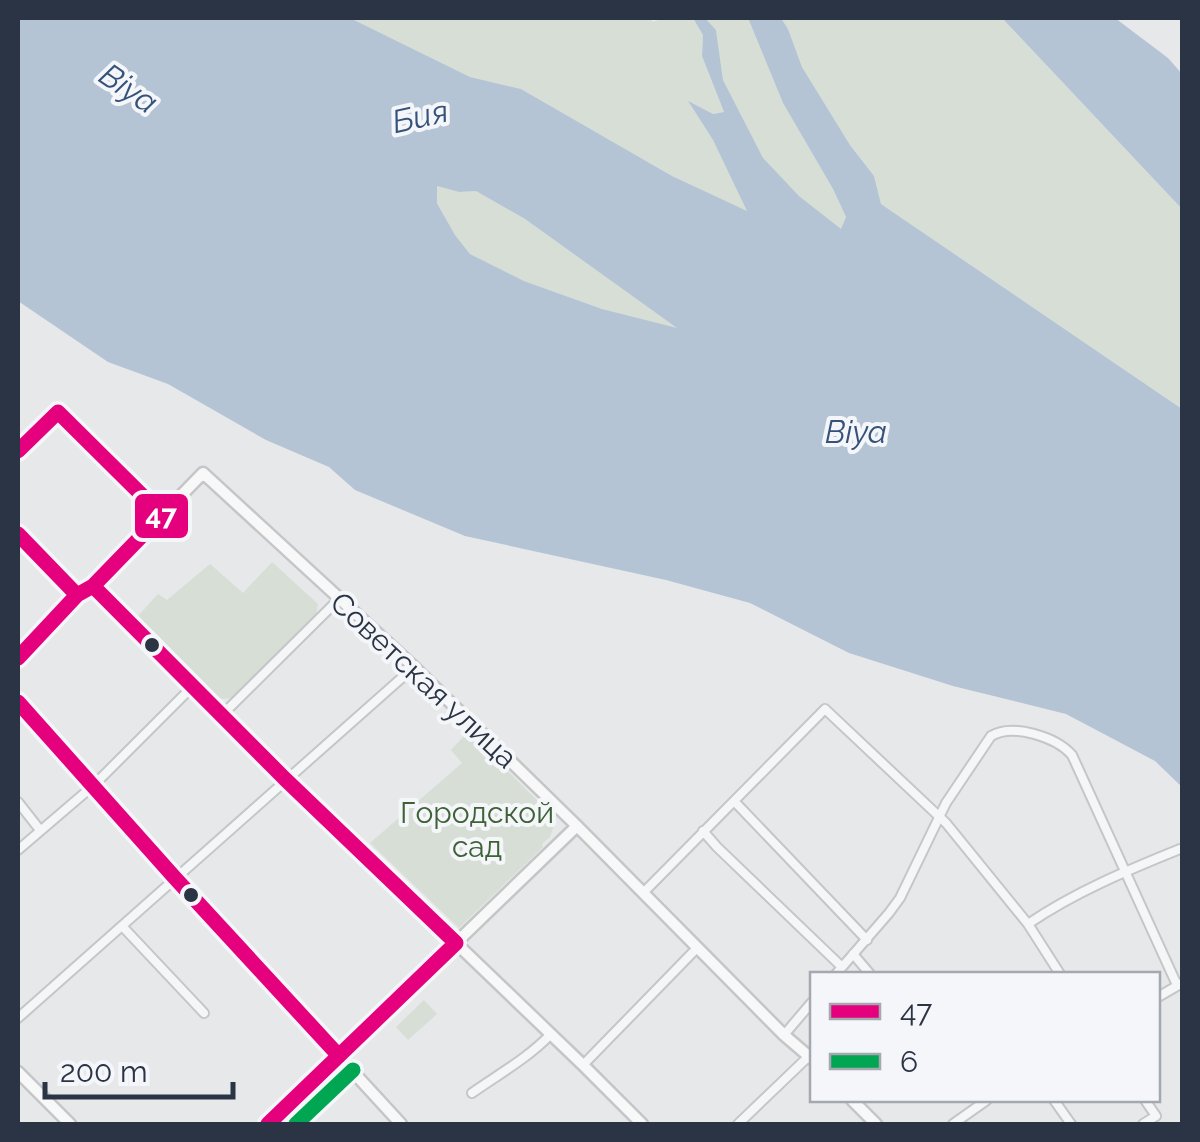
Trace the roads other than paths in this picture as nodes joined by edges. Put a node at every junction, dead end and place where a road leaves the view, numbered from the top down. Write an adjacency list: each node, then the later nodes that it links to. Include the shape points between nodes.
1 (18, 451): 2 (street, via 58,412)
2 (162, 515): 4 (street); 6 (street, Советская улица, via 202,474)
3 (18, 534): 5 (street)
4 (94, 586): 5 (street); 9 (street)
5 (77, 595): 7 (street)
6 (339, 599): 8 (street, Советская улица); 11 (street)
7 (18, 658)
8 (414, 666): 12 (street); 17 (street, Советская улица)
9 (193, 686): 11 (street); 13 (street)
10 (18, 702): 13 (street)
11 (221, 716): 12 (street)
12 (285, 780): 23 (street); 28 (street)
13 (94, 784): 18 (street); 23 (street)
14 (734, 801): 16 (street, via 825,709); 19 (street); 27 (street)
15 (18, 802): 18 (street)
16 (940, 818): 22 (street, via 993,734 1029,732 1070,751); 25 (street); 27 (street, via 900,898)
17 (577, 826): 24 (street, Советская улица); 28 (street)
18 (40, 830): 21 (street)
19 (703, 832): 24 (street); 31 (street)
20 (1180, 849): 22 (street)
21 (18, 850)
22 (1127, 871): 25 (street); 34 (street)
23 (175, 878): 26 (street); 40 (street)
24 (643, 893): 29 (street, Советская улица)
25 (1028, 924): 33 (street)
26 (122, 926): 36 (street); 37 (street)
27 (867, 940): 30 (street)
28 (456, 943): 38 (street); 40 (street)
29 (697, 948): 39 (street, Советская улица); 43 (street)
30 (853, 954): 31 (street); 32 (street)
31 (839, 971)
32 (868, 972)
33 (1059, 972)
34 (1180, 984)
35 (810, 1004): 39 (street)
36 (204, 1013)
37 (18, 1018)
38 (551, 1034): 43 (street); 45 (street)
39 (784, 1035): 41 (street, Советская улица)
40 (339, 1056): 51 (street); 52 (street)
41 (810, 1057)
42 (810, 1059): 54 (street)
43 (583, 1065): 53 (street)
44 (18, 1072): 50 (street)
45 (472, 1093)
46 (854, 1102): 55 (street)
47 (1056, 1102): 57 (street)
48 (1146, 1102): 58 (street, via 1156,1116)
49 (972, 1104): 56 (street)
50 (70, 1124)
51 (268, 1124)
52 (400, 1124)
53 (642, 1124)
54 (738, 1124)
55 (876, 1124)
56 (953, 1124)
57 (1072, 1124)
58 (1143, 1124)

